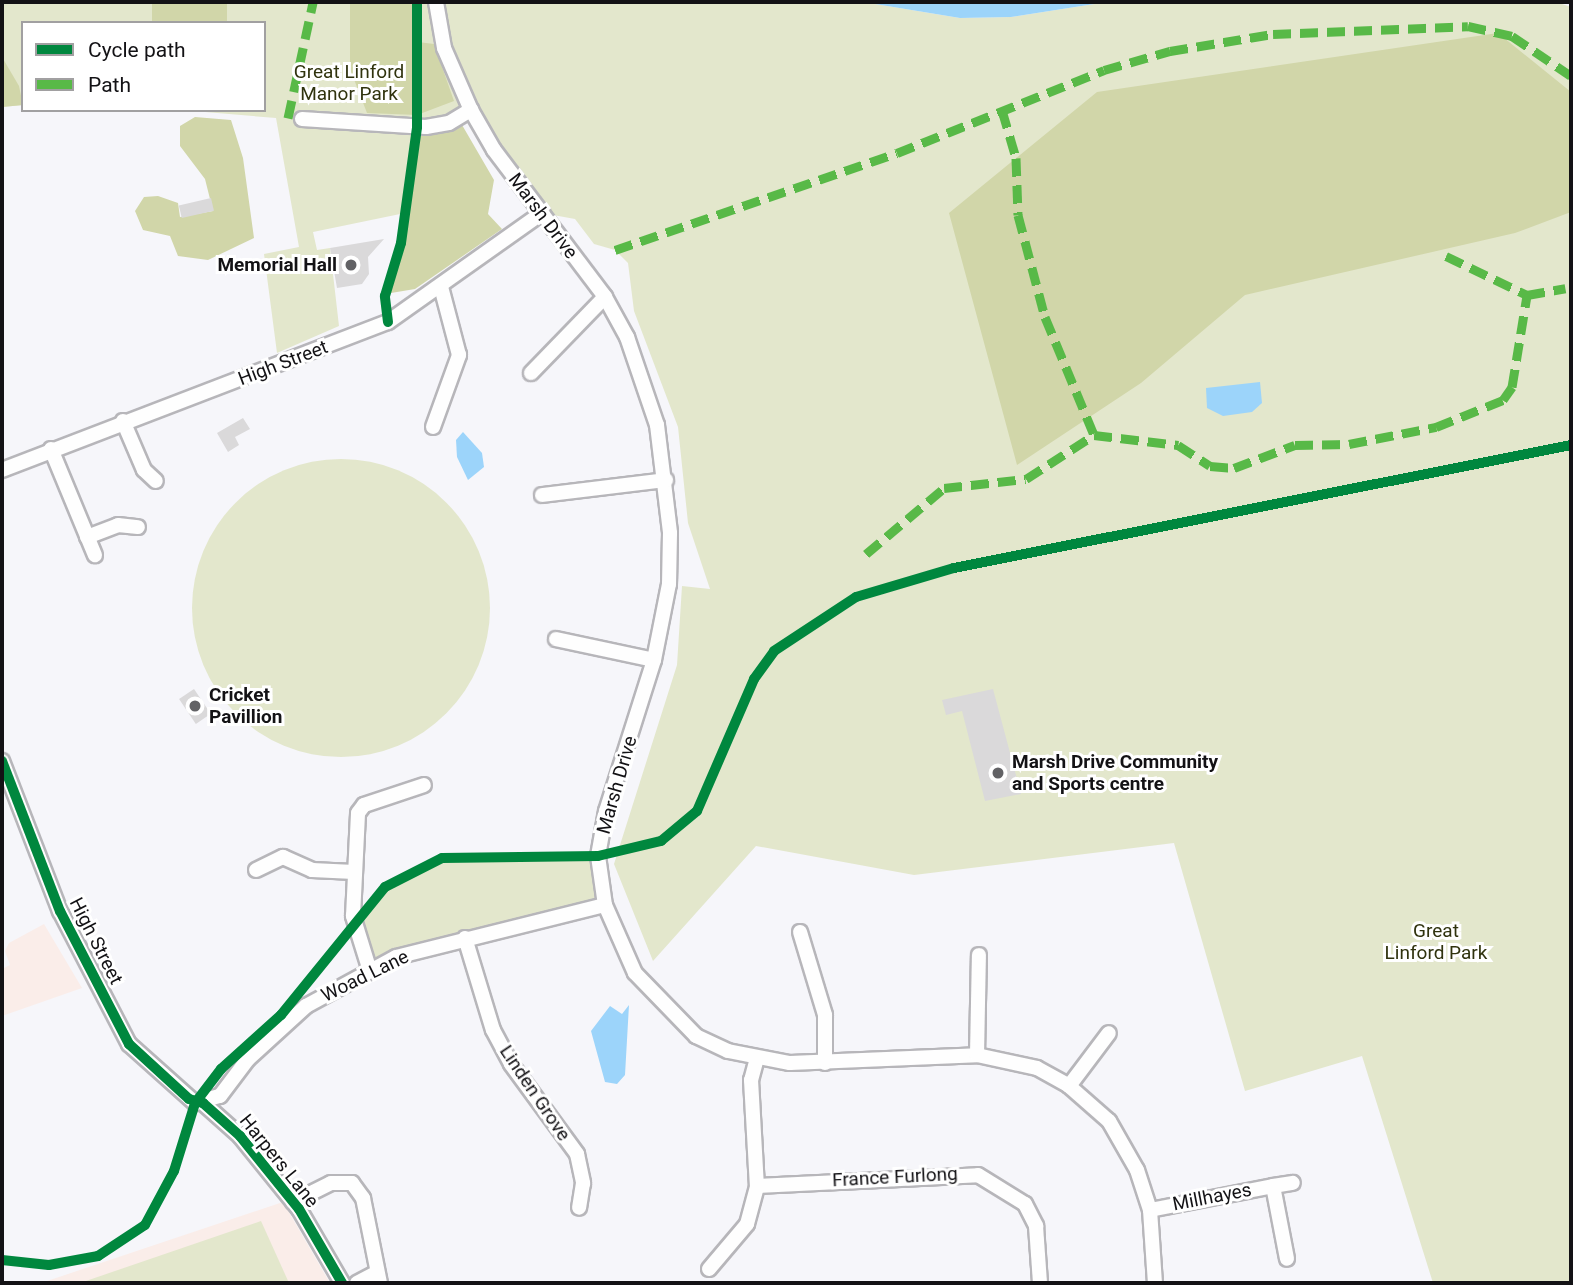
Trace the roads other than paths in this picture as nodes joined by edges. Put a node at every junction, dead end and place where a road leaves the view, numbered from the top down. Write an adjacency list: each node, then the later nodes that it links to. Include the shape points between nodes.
1 (436, 2): 2 (street, Marsh Drive, via 444,48)
2 (471, 110): 3 (street, via 449,123 426,127); 4 (street, Marsh Drive)
3 (302, 119)
4 (542, 213): 5 (street, High Street); 6 (street, Marsh Drive)
5 (441, 287): 8 (street, High Street, via 388,322); 9 (street, via 459,355)
6 (605, 297): 7 (street); 12 (street, Marsh Drive, via 646,385)
7 (531, 373)
8 (124, 421): 10 (street, High Street); 13 (street, via 144,470)
9 (433, 427)
10 (51, 449): 11 (street, High Street); 16 (street)
11 (2, 470)
12 (666, 480): 14 (street); 19 (street, Marsh Drive, via 669,584)
13 (156, 481)
14 (542, 495)
15 (138, 527): 16 (street, via 118,525)
16 (87, 537): 17 (street)
17 (95, 555)
18 (556, 639): 19 (street)
19 (654, 660): 26 (street, Marsh Drive, via 606,811 598,856)
20 (2, 761): 22 (street, High Street)
21 (424, 785): 25 (street, via 364,804 358,813)
22 (17, 804): 23 (street); 36 (street, High Street, via 60,911 129,1044 189,1100)
23 (2, 808)
24 (256, 870): 25 (street, via 284,857 312,870)
25 (354, 872): 30 (street, via 353,916)
26 (605, 905): 28 (street, Woad Lane); 33 (street, Marsh Drive, via 635,973 666,1008 696,1036)
27 (800, 932): 34 (street, via 825,1016)
28 (465, 938): 30 (street, Woad Lane, via 396,957); 41 (street, Linden Grove, via 493,1030 511,1065 577,1154 583,1183)
29 (979, 955): 32 (street)
30 (370, 971): 36 (street, Woad Lane, via 306,1006 248,1059 220,1096)
31 (1109, 1033): 35 (street)
32 (977, 1055): 34 (street, Marsh Drive); 35 (street, Marsh Drive, via 1037,1068)
33 (757, 1058): 34 (street, Marsh Drive); 38 (street, via 751,1080)
34 (825, 1063)
35 (1069, 1086): 42 (street, Marsh Drive, via 1109,1121 1137,1170)
36 (203, 1103): 40 (street, Harpers Lane, via 240,1136)
37 (1293, 1183): 39 (street, Millhayes)
38 (757, 1185): 44 (street, via 747,1224); 48 (street, France Furlong, via 978,1175 1025,1204 1036,1226)
39 (1273, 1186): 42 (street, Millhayes); 43 (street, Millhayes)
40 (293, 1202): 45 (street, via 331,1183 352,1183 363,1198); 46 (street, Harpers Lane)
41 (579, 1208)
42 (1150, 1210): 49 (street, Marsh Drive)
43 (1287, 1259)
44 (709, 1269)
45 (378, 1278): 47 (street)
46 (342, 1283)
47 (357, 1283)
48 (1040, 1283)
49 (1155, 1283)

